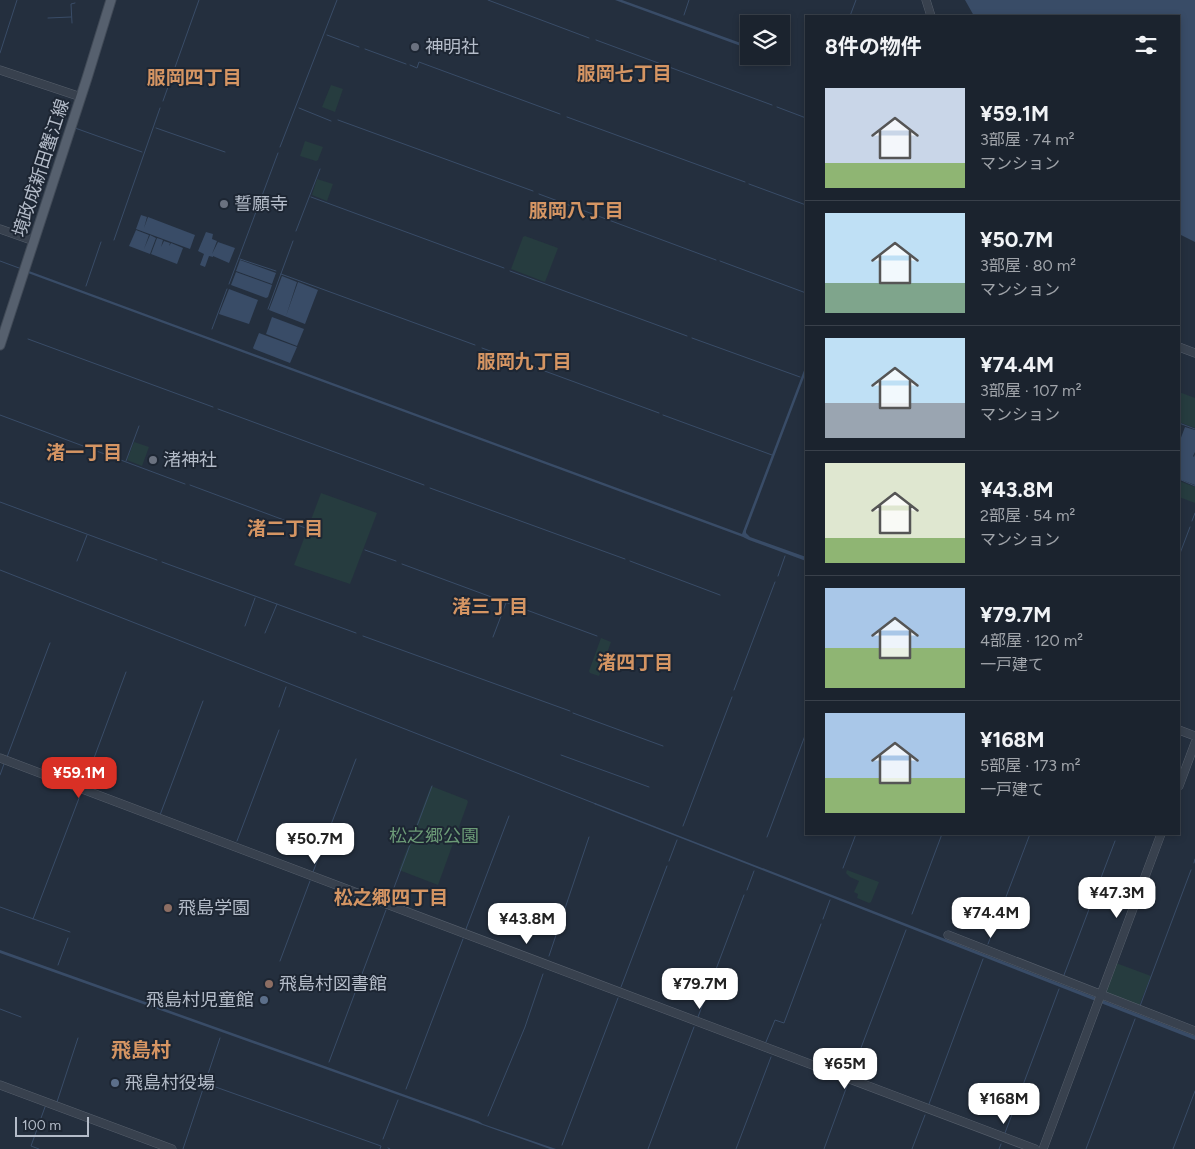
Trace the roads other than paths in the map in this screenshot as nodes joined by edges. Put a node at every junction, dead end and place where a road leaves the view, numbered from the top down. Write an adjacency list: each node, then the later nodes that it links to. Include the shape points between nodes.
1 (111, 0): 5 (main road, 境政成新田蟹江線)
2 (926, 0): 3 (street)
3 (931, 15)
4 (0, 70): 5 (street)
5 (81, 97): 7 (main road, 境政成新田蟹江線)
6 (0, 229): 7 (street)
7 (34, 241): 8 (main road, 境政成新田蟹江線)
8 (0, 345)
9 (1180, 347): 10 (street)
10 (1195, 353)
11 (1180, 730): 12 (street)
12 (1195, 736)
13 (1195, 743): 15 (street)
14 (0, 758): 22 (street)
15 (1180, 783)
16 (1161, 835): 18 (street)
17 (948, 935): 18 (street)
18 (1099, 998): 19 (street); 23 (street)
19 (1195, 1031)
20 (0, 1085): 21 (street)
21 (172, 1149)
22 (1035, 1149)
23 (1042, 1149)

